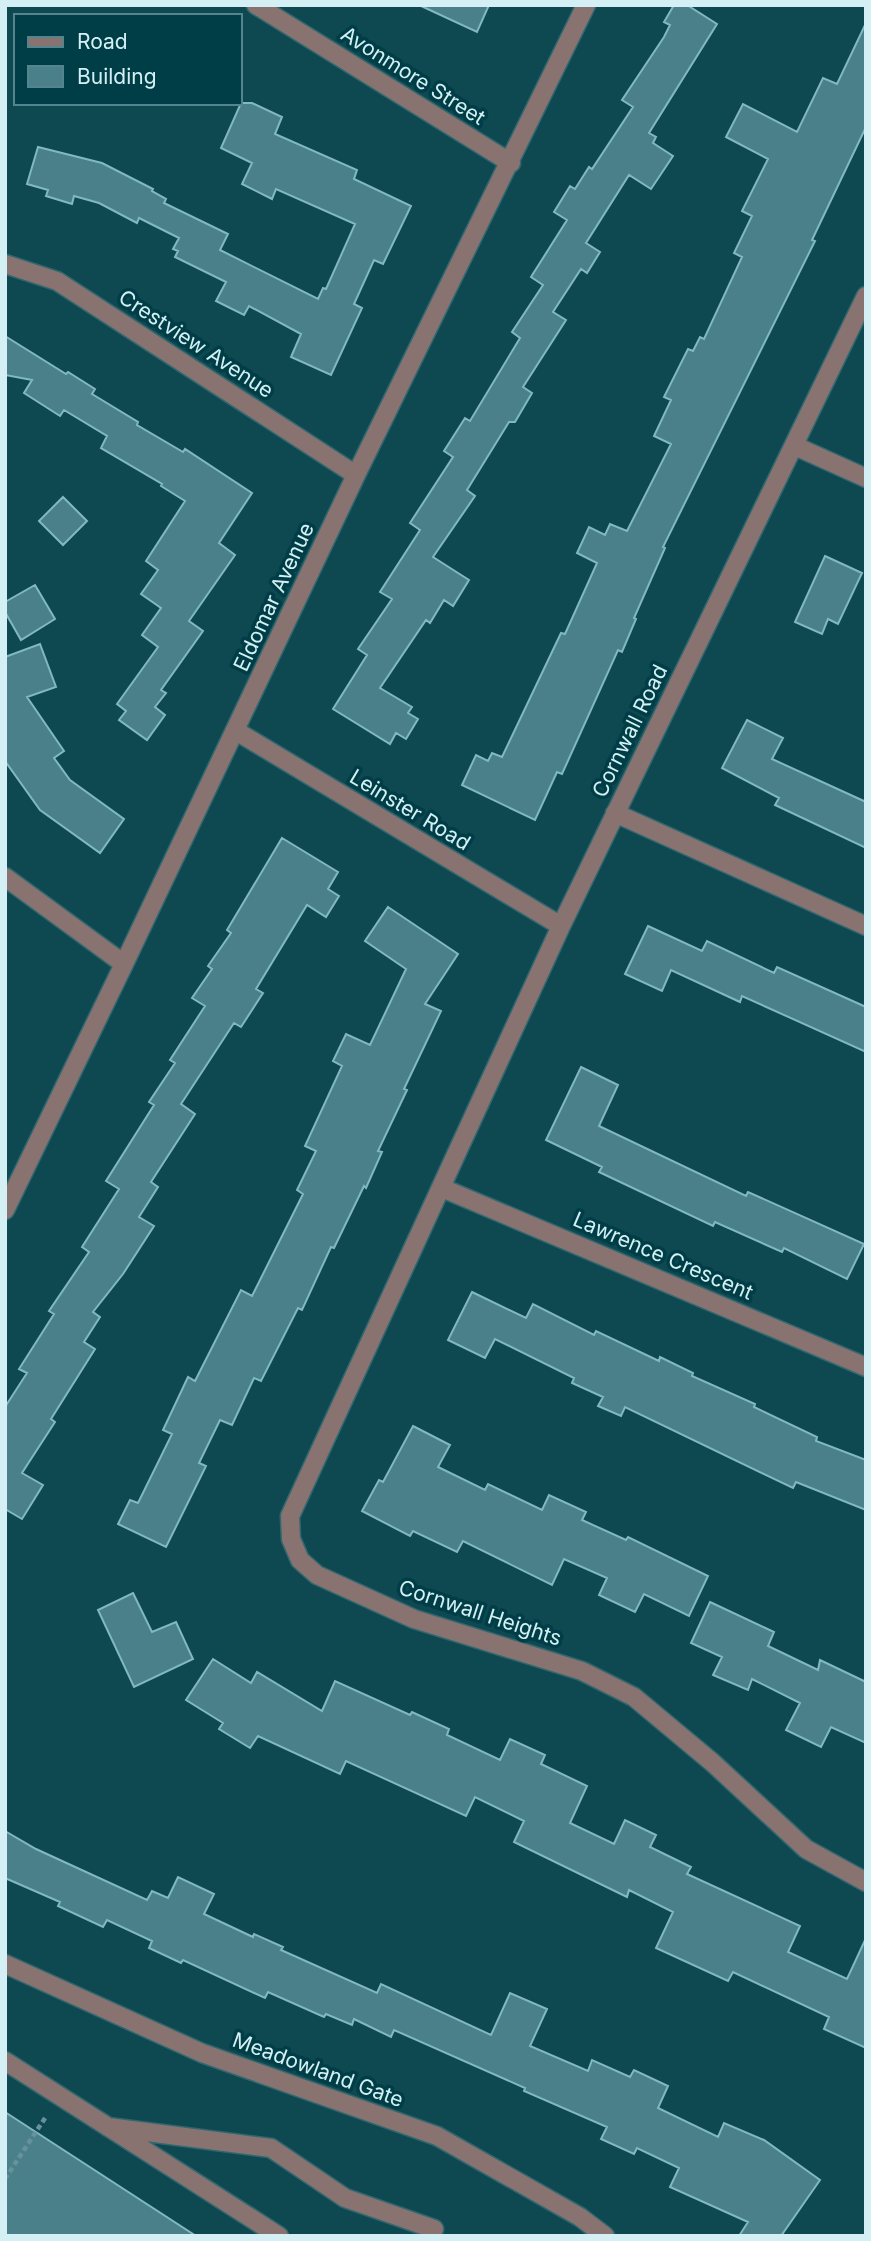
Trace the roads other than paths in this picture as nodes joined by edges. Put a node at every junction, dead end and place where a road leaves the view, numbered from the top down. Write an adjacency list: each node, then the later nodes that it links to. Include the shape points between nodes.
1 (256, 5): 3 (street, Avonmore Street)
2 (586, 5): 3 (street, Eldomar Avenue)
3 (511, 163): 7 (street, Eldomar Avenue)
4 (5, 264): 7 (street, Crestview Avenue, via 57,281)
5 (866, 296): 6 (street, Cornwall Road)
6 (795, 446): 8 (street); 10 (street, Cornwall Road)
7 (356, 475): 9 (street, Eldomar Avenue)
8 (866, 478)
9 (236, 731): 12 (street, Leinster Road); 14 (street, Eldomar Avenue)
10 (615, 813): 12 (street, Cornwall Road); 13 (street)
11 (5, 877): 14 (street)
12 (561, 926): 15 (street, Cornwall Road)
13 (866, 926)
14 (124, 964): 16 (street, Eldomar Avenue)
15 (442, 1188): 17 (street, Lawrence Crescent); 18 (street, Cornwall Heights, via 290,1516 290,1539 300,1560 317,1575 414,1619 582,1671 634,1697 806,1849)
16 (5, 1210)
17 (866, 1367)
18 (866, 1882)
19 (5, 1964): 24 (street, Meadowland Gate, via 202,2053 437,2136 580,2217)
20 (5, 2061): 21 (street)
21 (108, 2127): 22 (street, via 271,2148 345,2198); 23 (street)
22 (436, 2233)
23 (279, 2236)
24 (605, 2236)

